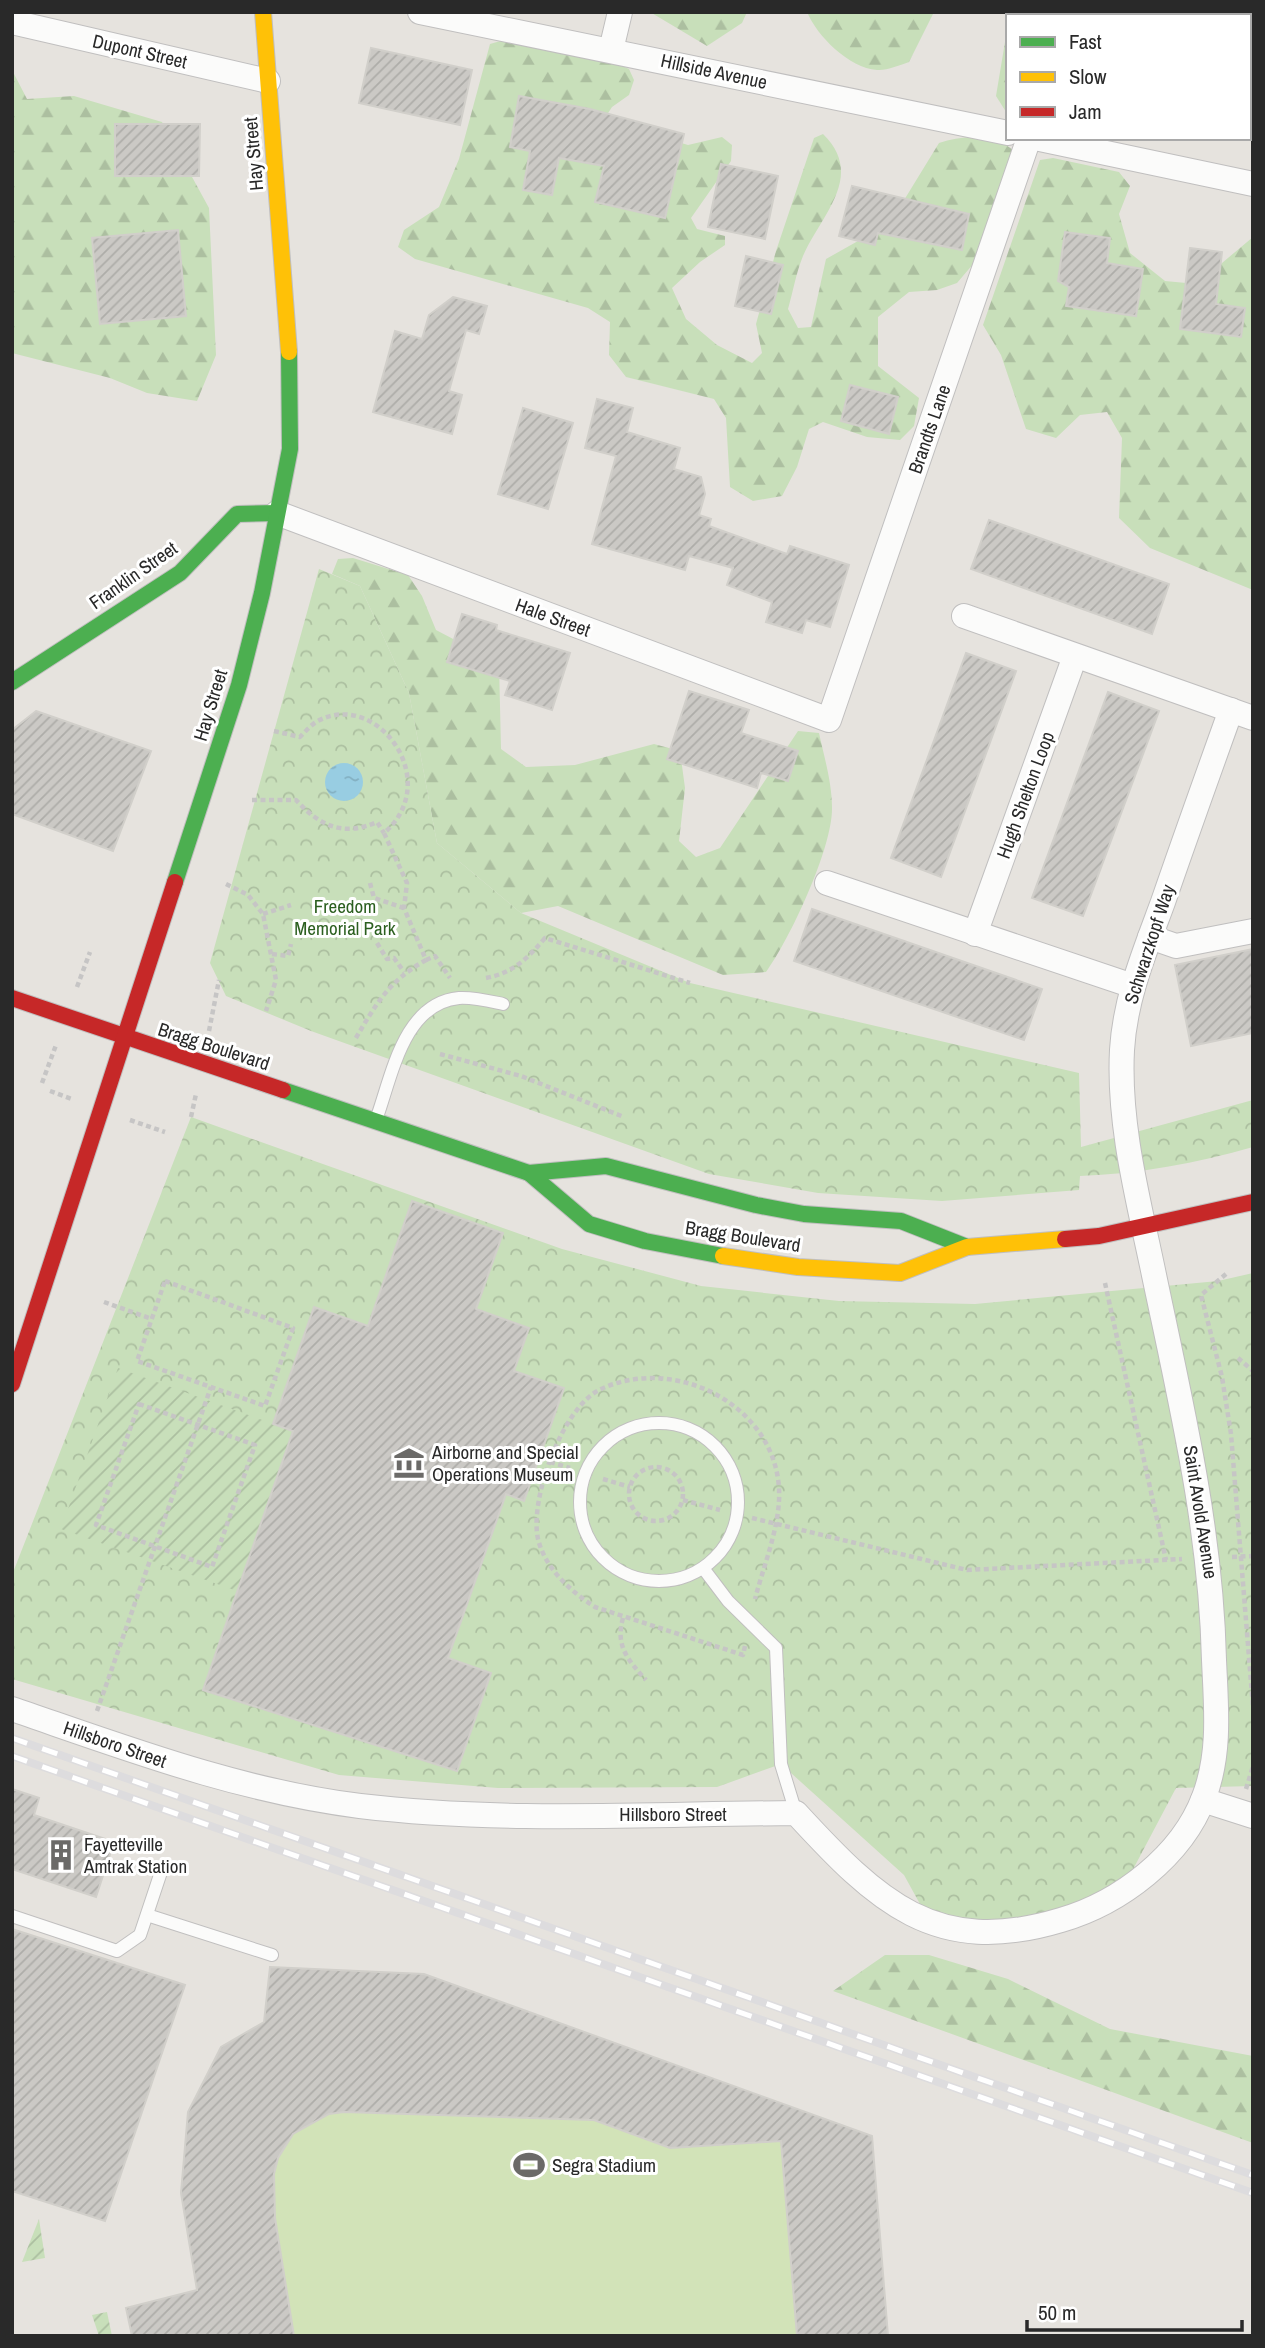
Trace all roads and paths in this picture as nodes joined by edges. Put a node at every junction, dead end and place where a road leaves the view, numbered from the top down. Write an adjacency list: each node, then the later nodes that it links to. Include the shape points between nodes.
1 (263, 12): 6 (main road, Hay Street)
2 (420, 12): 5 (street, Hillside Avenue)
3 (620, 12): 5 (street)
4 (12, 22): 6 (street, Dupont Street)
5 (611, 50): 7 (street, Hillside Avenue)
6 (268, 82): 11 (main road, Hay Street, via 289,340 290,449)
7 (1006, 132)
8 (1028, 140): 16 (street, Brandts Lane)
9 (1044, 140): 10 (street)
10 (1253, 184)
11 (277, 513): 14 (main road, Franklin Street, via 237,514 180,573); 16 (street, Hale Street); 41 (main road, Hay Street, via 239,685)
12 (964, 616): 13 (street)
13 (1075, 656): 15 (street); 27 (street, Hugh Shelton Loop)
14 (12, 681)
15 (1242, 714): 28 (street, Schwarzkopf Way)
16 (829, 720)
17 (274, 730): 19 (path, via 300,737 316,722 335,717 359,718 382,729 401,750 409,776 405,801 393,826)
18 (252, 800): 19 (path, via 296,800 312,817 333,829 359,830 377,822)
19 (384, 833): 24 (path, via 407,883)
20 (370, 883): 24 (path, via 374,898)
21 (827, 883): 27 (street)
22 (226, 884): 25 (path, via 248,895)
23 (291, 905): 25 (path)
24 (404, 908): 32 (path)
25 (262, 914): 31 (path)
26 (1253, 931): 28 (street, via 1176,946)
27 (975, 933): 37 (street)
28 (1150, 937): 37 (street, Schwarzkopf Way)
29 (291, 943): 31 (path, via 288,956)
30 (377, 943): 33 (path, via 387,959 394,958)
31 (272, 954): 40 (path, via 276,980)
32 (426, 960): 33 (path); 34 (path, via 435,956 447,978)
33 (404, 972): 42 (path, via 382,994)
34 (457, 978)
35 (475, 979): 36 (path, via 500,975 525,961 545,938)
36 (690, 983)
37 (1133, 985): 48 (street, Schwarzkopf Way, via 1122,1050 1122,1083 1130,1164)
38 (12, 998): 41 (main road, Bragg Boulevard)
39 (503, 1003): 45 (lane, via 462,997 444,1000 417,1019)
40 (266, 1011)
41 (125, 1039): 45 (main road, Bragg Boulevard); 56 (main road, Hay Street, via 27,1323)
42 (354, 1041)
43 (439, 1054): 44 (path, via 521,1076)
44 (624, 1117)
45 (375, 1122): 46 (main road, Bragg Boulevard)
46 (529, 1173): 49 (main road, Bragg Boulevard, via 606,1166 804,1214 901,1221); 49 (main road, Bragg Boulevard, via 589,1224 696,1252 798,1267 900,1273)
47 (1253, 1202): 48 (main road, Bragg Boulevard)
48 (1144, 1228): 49 (main road, Bragg Boulevard); 68 (street, Saint Avold Avenue, via 1187,1428)
49 (967, 1247)
50 (1226, 1274): 75 (path, via 1201,1295 1231,1434)
51 (1105, 1283): 69 (path)
52 (104, 1302): 53 (path)
53 (152, 1319): 57 (path, via 137,1361); 57 (path, via 165,1281 293,1328 265,1406)
54 (1238, 1358): 55 (path)
55 (1253, 1371)
56 (12, 1384)
57 (211, 1387): 58 (path)
58 (198, 1424): 67 (path); 67 (path, via 255,1445 251,1457 212,1567); 67 (path, via 139,1404 104,1501 96,1525)
59 (550, 1462): 60 (path); 66 (path, via 580,1403 600,1389 643,1378 690,1382 726,1399 765,1442 777,1477); 72 (path, via 535,1521 539,1542 575,1594)
60 (569, 1468)
61 (603, 1479): 62 (path)
62 (630, 1487): 63 (path, via 642,1470 660,1468 676,1476); 63 (path, via 633,1510 647,1520 672,1516)
63 (683, 1500): 64 (path)
64 (720, 1510)
65 (752, 1518): 66 (path)
66 (775, 1524): 69 (path, via 967,1570); 71 (path)
67 (155, 1546): 77 (path)
68 (1209, 1558): 69 (path); 78 (street, Saint Avold Avenue, via 1216,1731 1213,1766)
69 (1166, 1560)
70 (704, 1568): 70 (lane, via 726,1545 737,1514 736,1482 721,1452 680,1425 646,1424 616,1435 592,1459 580,1490 588,1539 610,1565 640,1580 674,1581); 79 (lane, via 728,1601 776,1648 781,1764)
71 (755, 1600)
72 (623, 1618): 73 (path, via 743,1656); 74 (path, via 619,1632 622,1650)
73 (746, 1641)
74 (646, 1680)
75 (1253, 1707)
76 (12, 1709): 79 (street, Hillsboro Street, via 193,1770 360,1806 533,1815)
77 (97, 1711)
78 (1203, 1800): 79 (street, via 1163,1859 1120,1894 1083,1914 1001,1934 967,1933 931,1924 847,1868); 80 (street)
79 (796, 1813)
80 (1253, 1816)
81 (162, 1869): 82 (lane)
82 (147, 1915): 83 (lane, via 141,1935 117,1951); 84 (lane)
83 (12, 1916)
84 (272, 1955)

